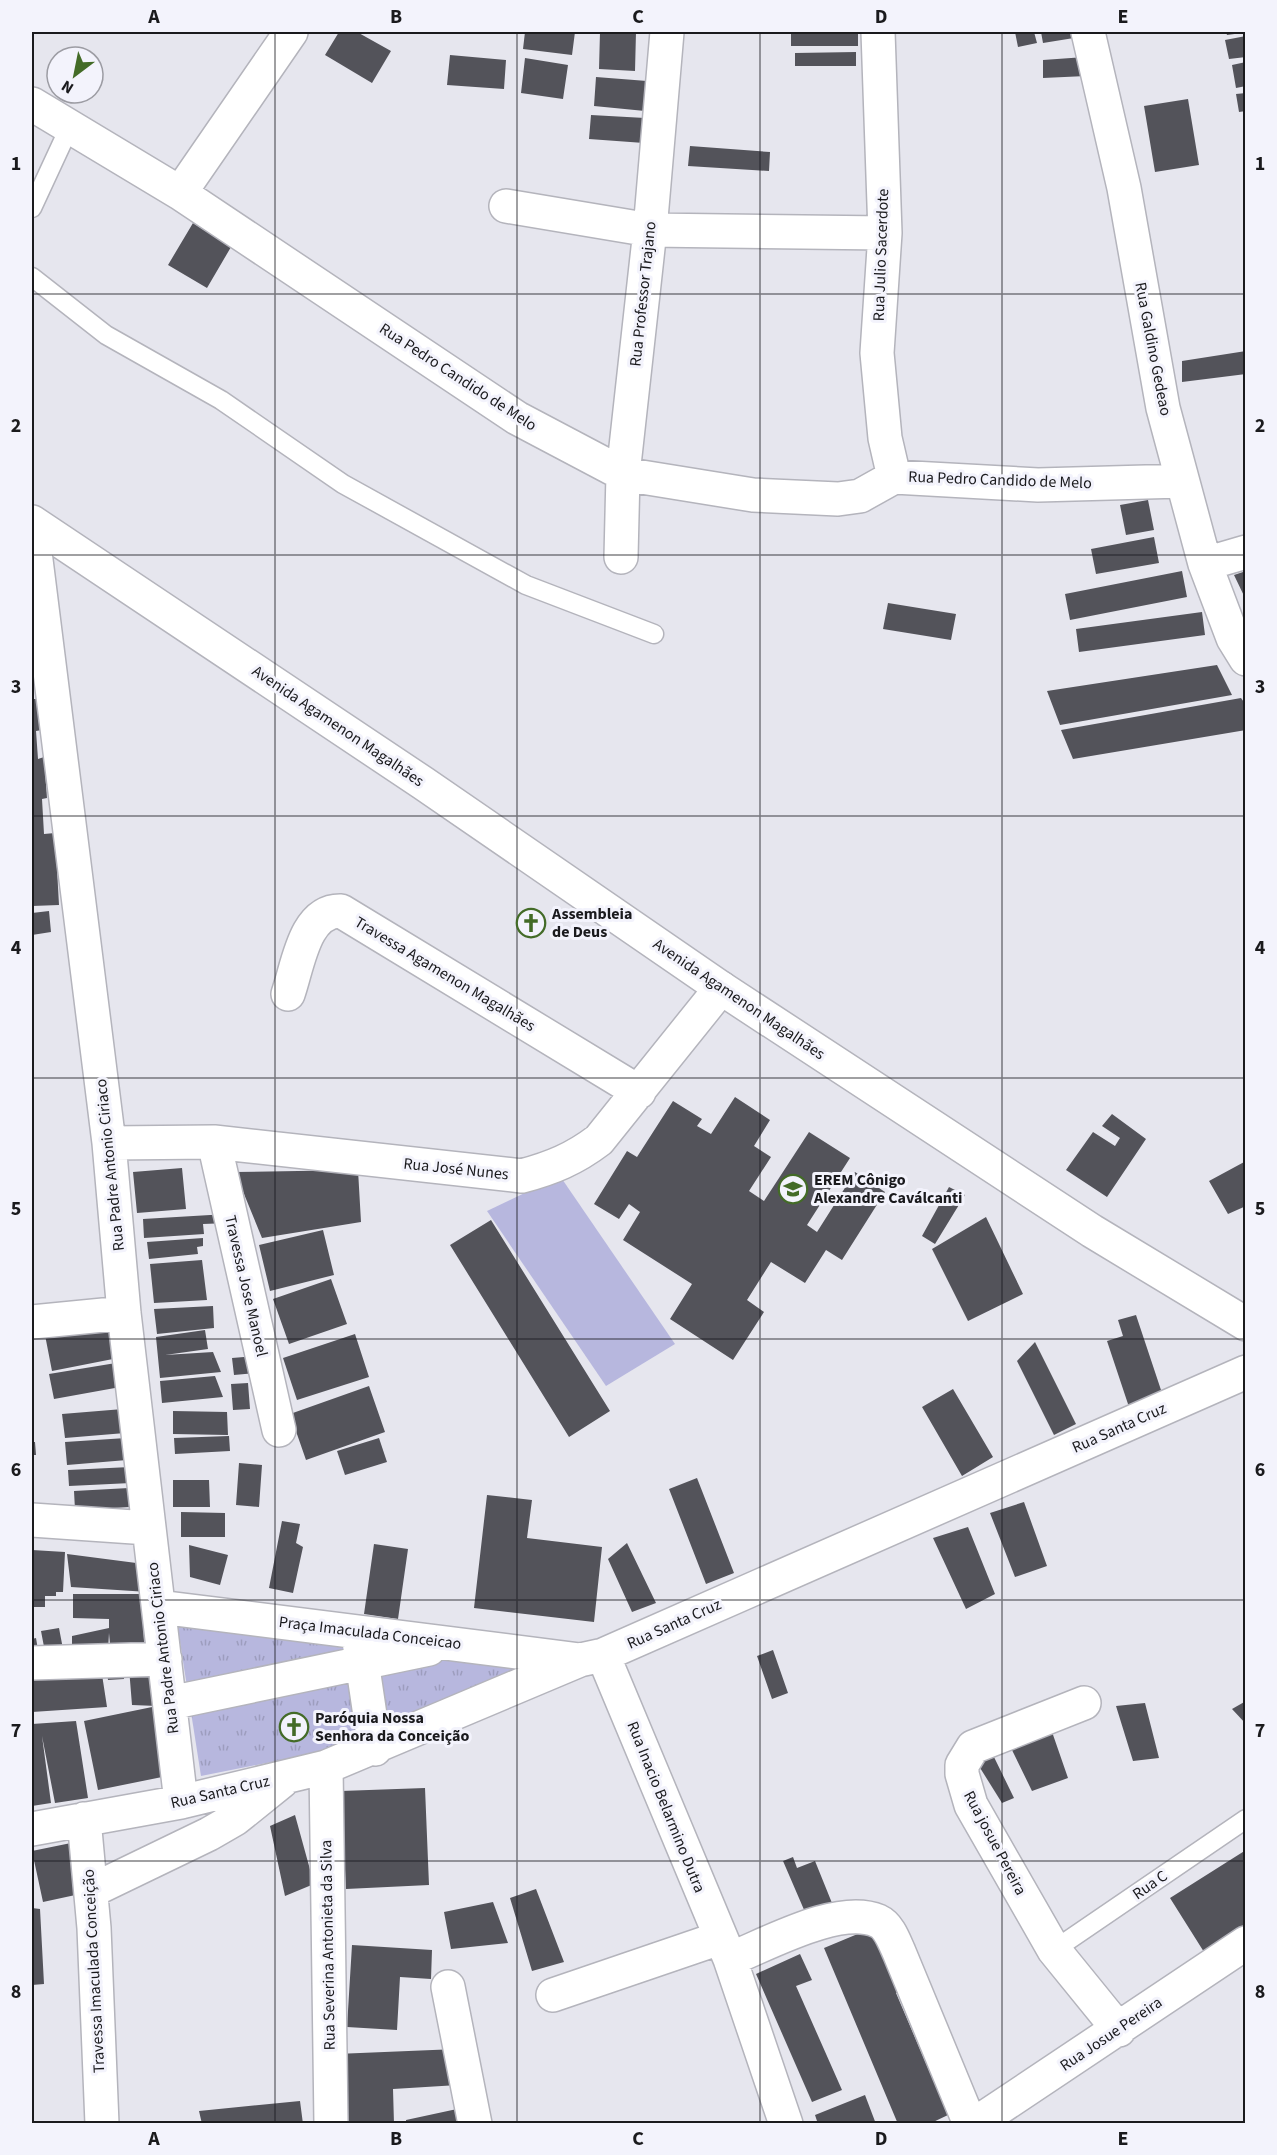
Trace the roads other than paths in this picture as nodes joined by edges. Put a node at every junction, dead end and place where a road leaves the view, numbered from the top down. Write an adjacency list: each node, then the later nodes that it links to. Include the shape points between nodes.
1 (291, 32): 7 (street)
2 (667, 32): 10 (street, Rua Professor Trajano)
3 (878, 32): 11 (street, Rua Julio Sacerdote)
4 (1088, 32): 15 (street, Rua Galdino Gedeao, via 1124,188 1163,408)
5 (32, 104): 6 (street, Rua Pedro Candido de Melo)
6 (70, 126): 7 (street, Rua Pedro Candido de Melo); 9 (lane)
7 (180, 193): 13 (street, Rua Pedro Candido de Melo, via 517,418)
8 (506, 206): 10 (street)
9 (32, 208)
10 (650, 230): 11 (street); 13 (street, Rua Professor Trajano)
11 (885, 233): 14 (street, Rua Julio Sacerdote, via 878,353 885,438)
12 (32, 277): 21 (lane, via 106,335 220,400 343,484 526,585)
13 (623, 474): 14 (street, Rua Pedro Candido de Melo, via 753,495 838,499 860,496); 19 (street, Rua Professor Trajano)
14 (894, 477): 15 (street, Rua Pedro Candido de Melo, via 1038,485)
15 (1182, 481): 20 (street, Rua Galdino Gedeao)
16 (32, 522): 24 (street, Avenida Agamenon Magalhães)
17 (32, 528): 23 (street, Rua Padre Antonio Ciriaco)
18 (1245, 552): 20 (street)
19 (621, 557)
20 (1205, 564): 22 (street, Rua Galdino Gedeao)
21 (654, 634)
22 (1245, 659)
23 (39, 669): 28 (street, Rua Padre Antonio Ciriaco)
24 (721, 988): 26 (street, Rua José Nunes); 31 (street, Avenida Agamenon Magalhães, via 1092,1231)
25 (288, 993): 26 (street, Travessa Agamenon Magalhães, via 311,927 330,910 341,911)
26 (639, 1092): 27 (street, Rua José Nunes, via 599,1140 578,1157 522,1176)
27 (214, 1142): 28 (street, Rua José Nunes); 33 (street, Travessa Jose Manoel)
28 (110, 1143): 29 (street, Rua Padre Antonio Ciriaco)
29 (124, 1313): 30 (street); 35 (street, Rua Padre Antonio Ciriaco)
30 (32, 1322)
31 (1245, 1324)
32 (1245, 1372): 38 (street, Rua Santa Cruz)
33 (279, 1430)
34 (32, 1520): 35 (street)
35 (148, 1528): 36 (street, Rua Padre Antonio Ciriaco)
36 (159, 1607): 37 (street, Praça Imaculada Conceicao); 39 (street, Rua Padre Antonio Ciriaco)
37 (360, 1648): 38 (street, Praça Imaculada Conceicao, via 454,1644); 41 (street); 43 (street)
38 (592, 1657): 43 (street, Rua Santa Cruz); 52 (street, Rua Inacio Belarmino Dutra)
39 (165, 1659): 40 (street); 41 (street, Rua Padre Antonio Ciriaco)
40 (32, 1664)
41 (170, 1703): 46 (street, Rua Padre Antonio Ciriaco)
42 (1084, 1703): 53 (street, Rua josue Pereira, via 973,1747 962,1765 971,1805)
43 (375, 1749): 44 (street, Rua Santa Cruz)
44 (326, 1767): 45 (street, Rua Santa Cruz); 58 (street, Rua Severina Antonieta da Silva)
45 (288, 1776): 46 (street, Rua Santa Cruz); 50 (street, via 209,1834)
46 (181, 1802): 47 (street, Rua Santa Cruz)
47 (84, 1819): 49 (street, Rua Santa Cruz); 50 (street, Travessa Imaculada Conceição)
48 (1245, 1819): 53 (lane, Rua C)
49 (32, 1829)
50 (91, 1891): 57 (street, Travessa Imaculada Conceição)
51 (1245, 1943): 56 (street, Rua Josue Pereira)
52 (725, 1949): 55 (street); 60 (street, Rua Inacio Belarmino Dutra); 61 (street, via 842,1918 860,1916 880,1922 899,1952)
53 (1054, 1950): 56 (street, Rua josue Pereira)
54 (448, 1987): 59 (street)
55 (553, 1995)
56 (1119, 2030): 62 (street, Rua Josue Pereira)
57 (102, 2124)
58 (331, 2124)
59 (475, 2124)
60 (786, 2124)
61 (969, 2124)
62 (975, 2124)

